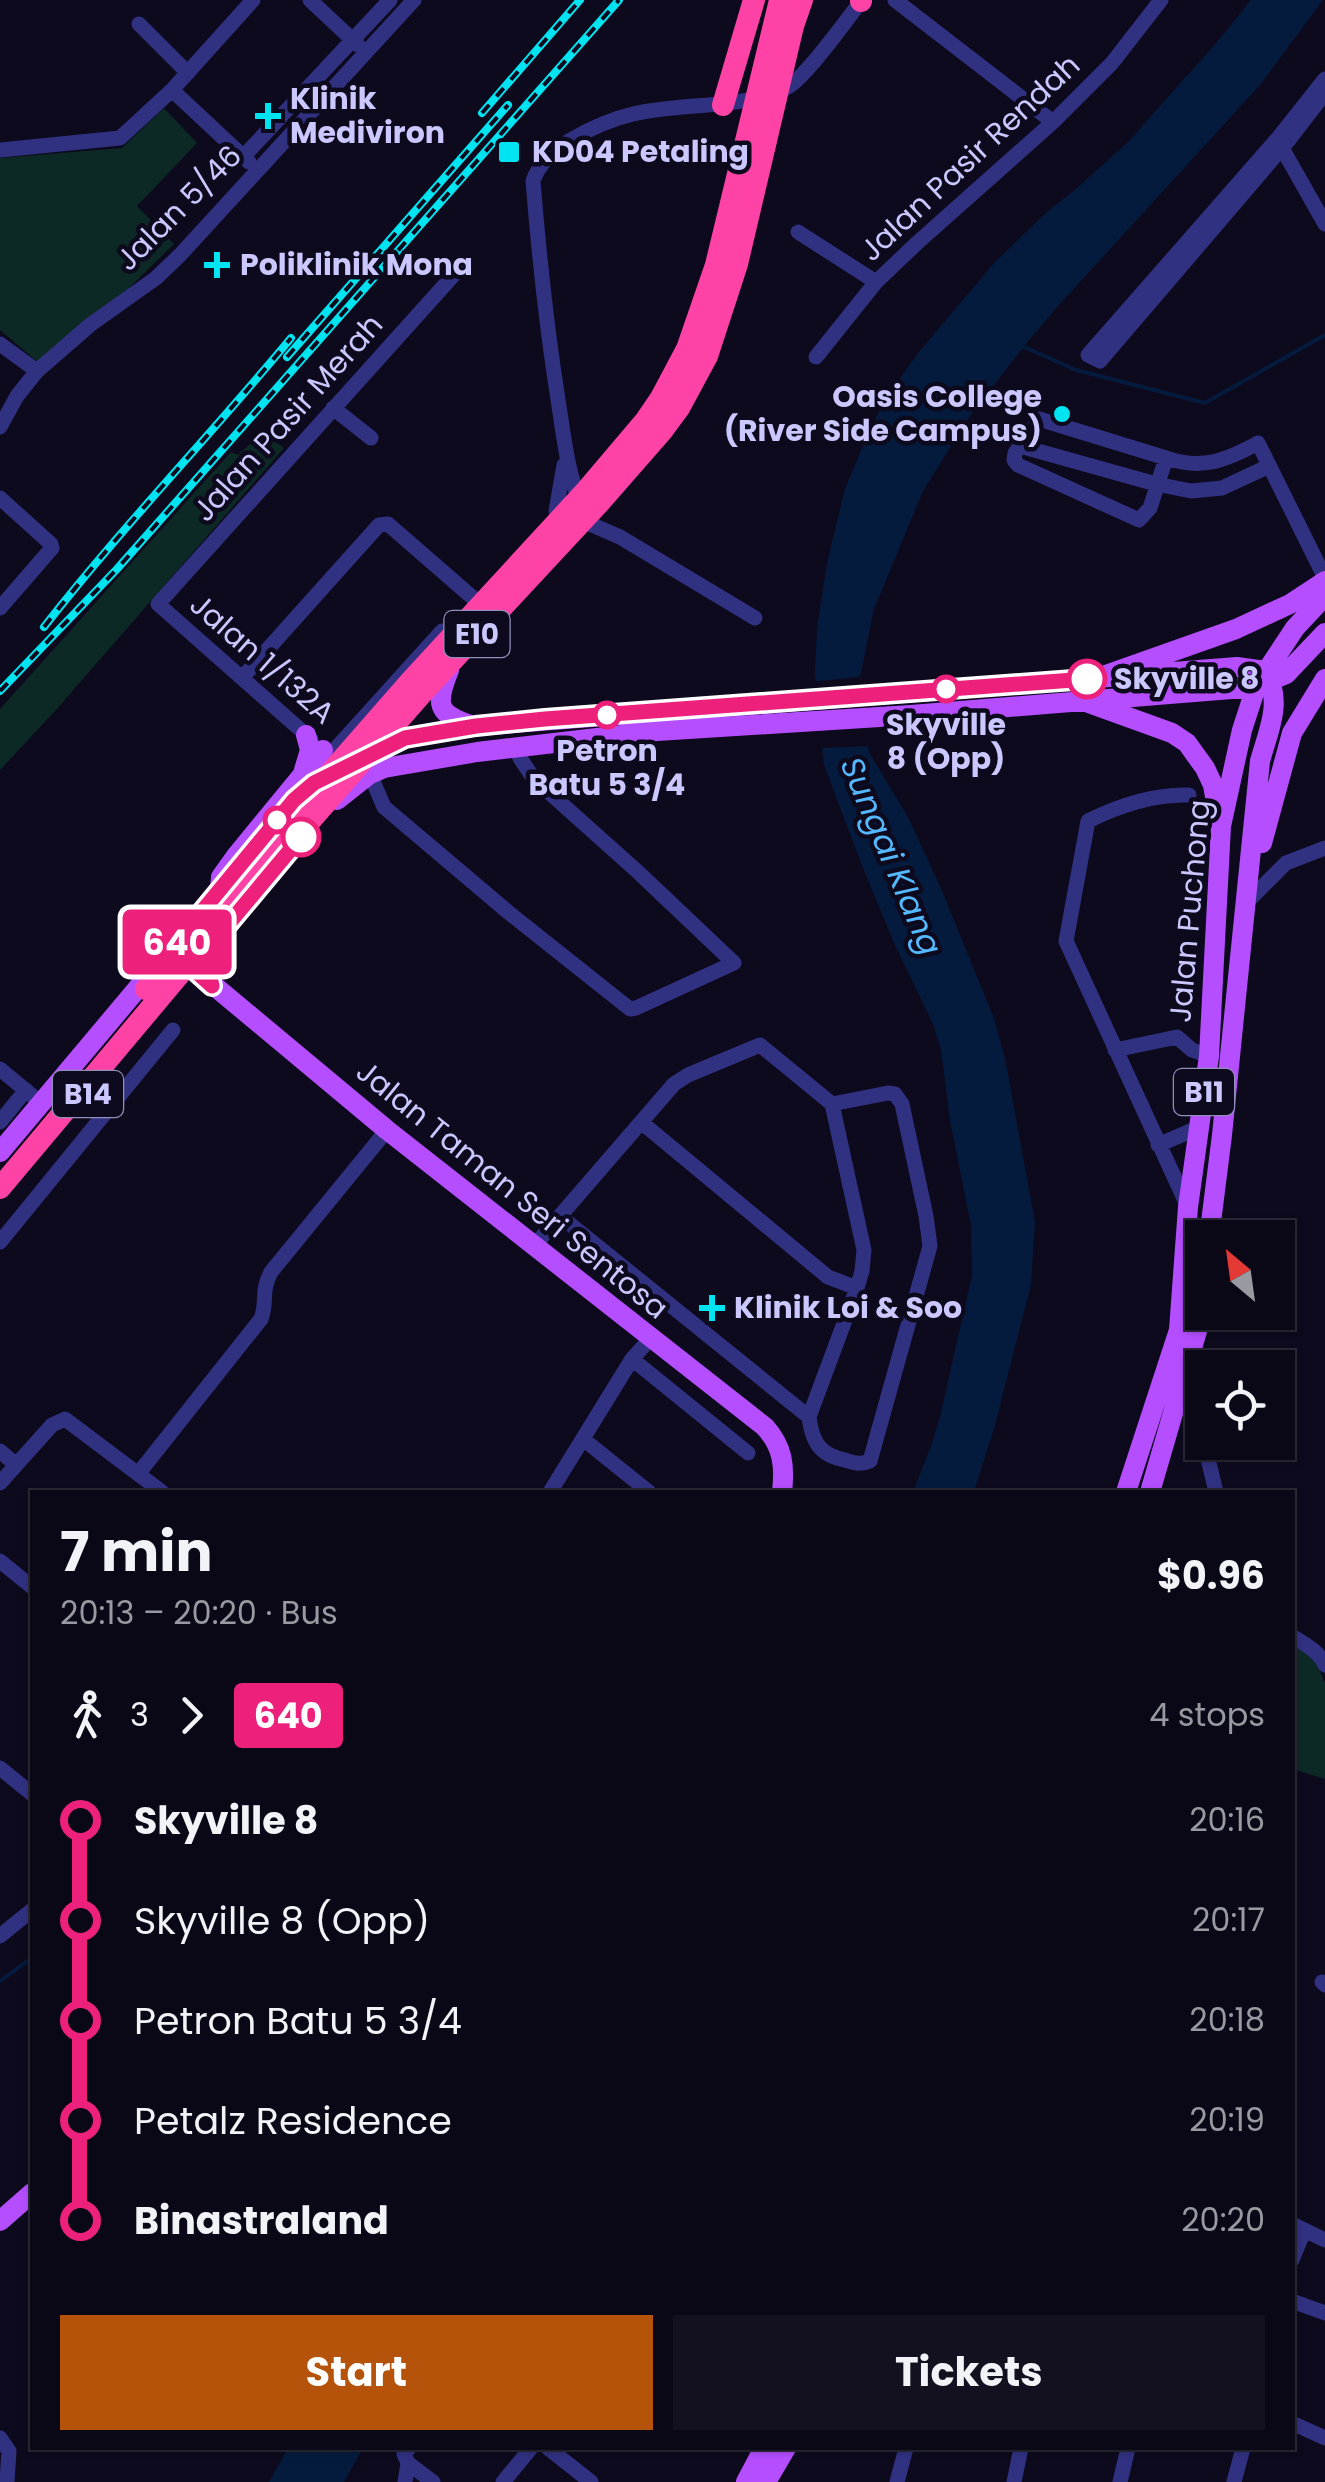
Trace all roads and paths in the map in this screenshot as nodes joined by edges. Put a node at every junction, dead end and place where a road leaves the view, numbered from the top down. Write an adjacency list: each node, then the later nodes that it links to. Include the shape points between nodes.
1 (253, 0): 14 (street)
2 (310, 0): 12 (street)
3 (390, 0): 12 (street, Jalan 5/46)
4 (414, 0): 13 (street, Jalan 5/46)
5 (754, 0): 18 (highway)
6 (780, 0): 94 (highway, E10, bridge, via 716,265 687,349 661,398 256,858)
7 (802, 0): 95 (highway, E10, bridge, via 737,264 707,356 679,408 266,870)
8 (861, 0): 18 (street, via 792,86)
9 (896, 0): 19 (street)
10 (1161, 0): 19 (street, Jalan Pasir Rendah, via 1112,63)
11 (138, 24): 14 (street)
12 (352, 40): 13 (street); 22 (street, Jalan 5/46)
13 (366, 52): 23 (street, Jalan 5/46)
14 (188, 73): 16 (street)
15 (1325, 79): 20 (street)
16 (172, 90): 21 (street, via 118,139); 22 (street)
17 (1325, 92): 20 (street)
18 (723, 105): 35 (street, via 611,120 559,148 533,180)
19 (1053, 122): 28 (street, Jalan Pasir Rendah)
20 (1283, 142): 20 (street, via 1100,361 1088,355); 24 (street); 25 (street)
21 (0, 150)
22 (243, 157): 23 (street)
23 (256, 170): 31 (street, Jalan 5/46, via 156,278)
24 (1325, 205)
25 (1325, 224)
26 (798, 232): 28 (street)
27 (458, 269): 32 (street, Jalan Pasir Merah)
28 (876, 282): 30 (street, Jalan Pasir Rendah)
29 (0, 344): 31 (street)
30 (816, 358)
31 (36, 371): 33 (street, Jalan 5/46)
32 (333, 408): 34 (street); 47 (street, Jalan Pasir Merah)
33 (0, 427)
34 (371, 438)
35 (567, 446): 41 (street); 42 (street)
36 (1020, 446): 37 (street, via 1039,418); 39 (street); 39 (street, via 1018,465 1139,520)
37 (1166, 458): 38 (street, via 1203,464 1258,443); 39 (street)
38 (1269, 466): 39 (street, via 1206,491); 44 (street)
39 (1156, 484)
40 (0, 498): 48 (street, via 52,548)
41 (581, 506): 42 (street, via 571,502); 43 (street)
42 (556, 511): 46 (street)
43 (590, 524): 49 (street); 52 (street)
44 (1325, 579): 54 (main road, via 1290,604 1236,628)
45 (1325, 596): 56 (main road, via 1295,628)
46 (474, 598): 51 (street); 53 (street, via 388,524 379,524)
47 (158, 604): 53 (street, Jalan 1/132A)
48 (0, 608)
49 (755, 618)
50 (1325, 633): 56 (main road, via 1296,665)
51 (424, 650): 52 (street, via 420,663 430,675); 59 (street)
52 (449, 670): 60 (main road, via 440,703 454,720)
53 (242, 678): 61 (street, Jalan 1/132A)
54 (1099, 678): 56 (main road, via 1238,667); 58 (main road, via 904,692)
55 (1325, 679): 71 (main road, via 1292,733)
56 (1264, 680): 57 (main road); 70 (main road, Jalan Puchong / B11, via 1242,730); 74 (main road, Jalan Puchong / B11, via 1275,702 1260,762)
57 (1084, 700): 58 (main road, via 906,715); 70 (main road, via 1187,743 1213,785)
58 (751, 714): 60 (main road); 62 (main road)
59 (359, 721): 64 (street); 65 (main road, via 354,736)
60 (476, 726): 65 (main road, B14, via 405,738)
61 (306, 735): 64 (street, Jalan 1/132A); 66 (main road, via 309,757)
62 (556, 742): 63 (main road); 65 (main road, via 515,741); 67 (street, via 541,756)
63 (516, 746): 65 (main road, B14); 67 (street)
64 (326, 753): 65 (main road); 66 (main road); 69 (street)
65 (366, 766): 67 (street, via 384,806 630,1008 734,963); 69 (main road, B14, via 314,783); 77 (main road, B14)
66 (301, 776): 75 (main road, via 221,877)
67 (540, 784)
68 (1189, 796): 83 (street, via 1110,810 1088,822 1066,941)
69 (294, 800): 75 (main road, B14)
70 (1221, 826): 84 (main road, Jalan Puchong / B11)
71 (1263, 840): 73 (street, via 1268,856); 74 (main road)
72 (1318, 850): 73 (street)
73 (1286, 864): 76 (street)
74 (1249, 879): 76 (main road, Jalan Puchong / B11)
75 (220, 890): 78 (main road, B14)
76 (1246, 903): 99 (main road, Jalan Puchong / B11)
77 (210, 946): 79 (main road, B14); 80 (main road)
78 (171, 949): 79 (main road, Jalan Taman Seri Sentosa); 86 (main road, B14)
79 (193, 969): 80 (main road, Jalan Taman Seri Sentosa); 81 (main road, B14)
80 (212, 986): 81 (main road); 91 (main road, Jalan Taman Seri Sentosa)
81 (176, 990): 96 (main road, B14)
82 (173, 1030): 100 (street)
83 (1116, 1050): 84 (street, via 1177,1038); 92 (street)
84 (1209, 1056): 90 (main road, Jalan Puchong / B11)
85 (0, 1069): 86 (street)
86 (33, 1096): 88 (street); 93 (main road, B14)
87 (832, 1104): 89 (street, via 760,1045 674,1084); 102 (street, via 864,1250); 108 (street, via 896,1094 930,1246 870,1461 820,1450)
88 (0, 1122)
89 (641, 1122): 98 (street); 102 (street, via 828,1277)
90 (1200, 1127): 92 (street); 97 (main road, Jalan Puchong / B11)
91 (387, 1130): 101 (main road, Jalan Taman Seri Sentosa); 114 (street, via 270,1272 261,1319)
92 (1158, 1146): 97 (street)
93 (0, 1152)
94 (0, 1164)
95 (0, 1188)
96 (0, 1198)
97 (1188, 1207): 120 (main road, Jalan Puchong / B11, via 1179,1330)
98 (560, 1216): 101 (street); 108 (street)
99 (1211, 1220)
100 (0, 1242)
101 (534, 1246): 104 (main road, Jalan Taman Seri Sentosa)
102 (857, 1288): 108 (street)
103 (1197, 1330): 106 (main road)
104 (650, 1339): 105 (street); 119 (main road, Jalan Taman Seri Sentosa, via 775,1438 782,1452)
105 (632, 1359): 109 (street); 111 (street)
106 (1180, 1392): 107 (street); 121 (main road)
107 (1185, 1401)
108 (808, 1417)
109 (583, 1438): 117 (street); 118 (street)
110 (0, 1451): 113 (street)
111 (748, 1453)
112 (1208, 1460): 122 (street)
113 (16, 1465): 114 (street, via 65,1419); 115 (street)
114 (138, 1474): 116 (street)
115 (0, 1484)
116 (159, 1490)
117 (551, 1490)
118 (647, 1490)
119 (782, 1490)
120 (1127, 1490)
121 (1151, 1490)
122 (1216, 1490)
123 (0, 1561): 124 (street)
124 (30, 1586)
125 (1295, 1638): 126 (street)
126 (1325, 1665)
127 (0, 1768): 128 (street)
128 (30, 1792)
129 (30, 1912): 130 (street)
130 (0, 1936)
131 (30, 2195): 132 (main road)
132 (0, 2221)
133 (1298, 2227): 134 (street)
134 (1325, 2239)
135 (1295, 2302): 136 (street)
136 (1325, 2312)
137 (1295, 2425): 139 (street)
138 (0, 2438): 149 (street, via 9,2450)
139 (1325, 2438)
140 (530, 2450): 152 (street)
141 (551, 2450): 153 (street)
142 (763, 2450): 154 (main road)
143 (785, 2450): 155 (main road)
144 (905, 2450): 156 (street)
145 (1021, 2450): 157 (street)
146 (1128, 2450): 158 (street)
147 (1242, 2450): 159 (street)
148 (408, 2455): 150 (street); 151 (street)
149 (7, 2482)
150 (406, 2482)
151 (433, 2482)
152 (504, 2482)
153 (591, 2482)
154 (746, 2482)
155 (766, 2482)
156 (897, 2482)
157 (1014, 2482)
158 (1120, 2482)
159 (1234, 2482)

